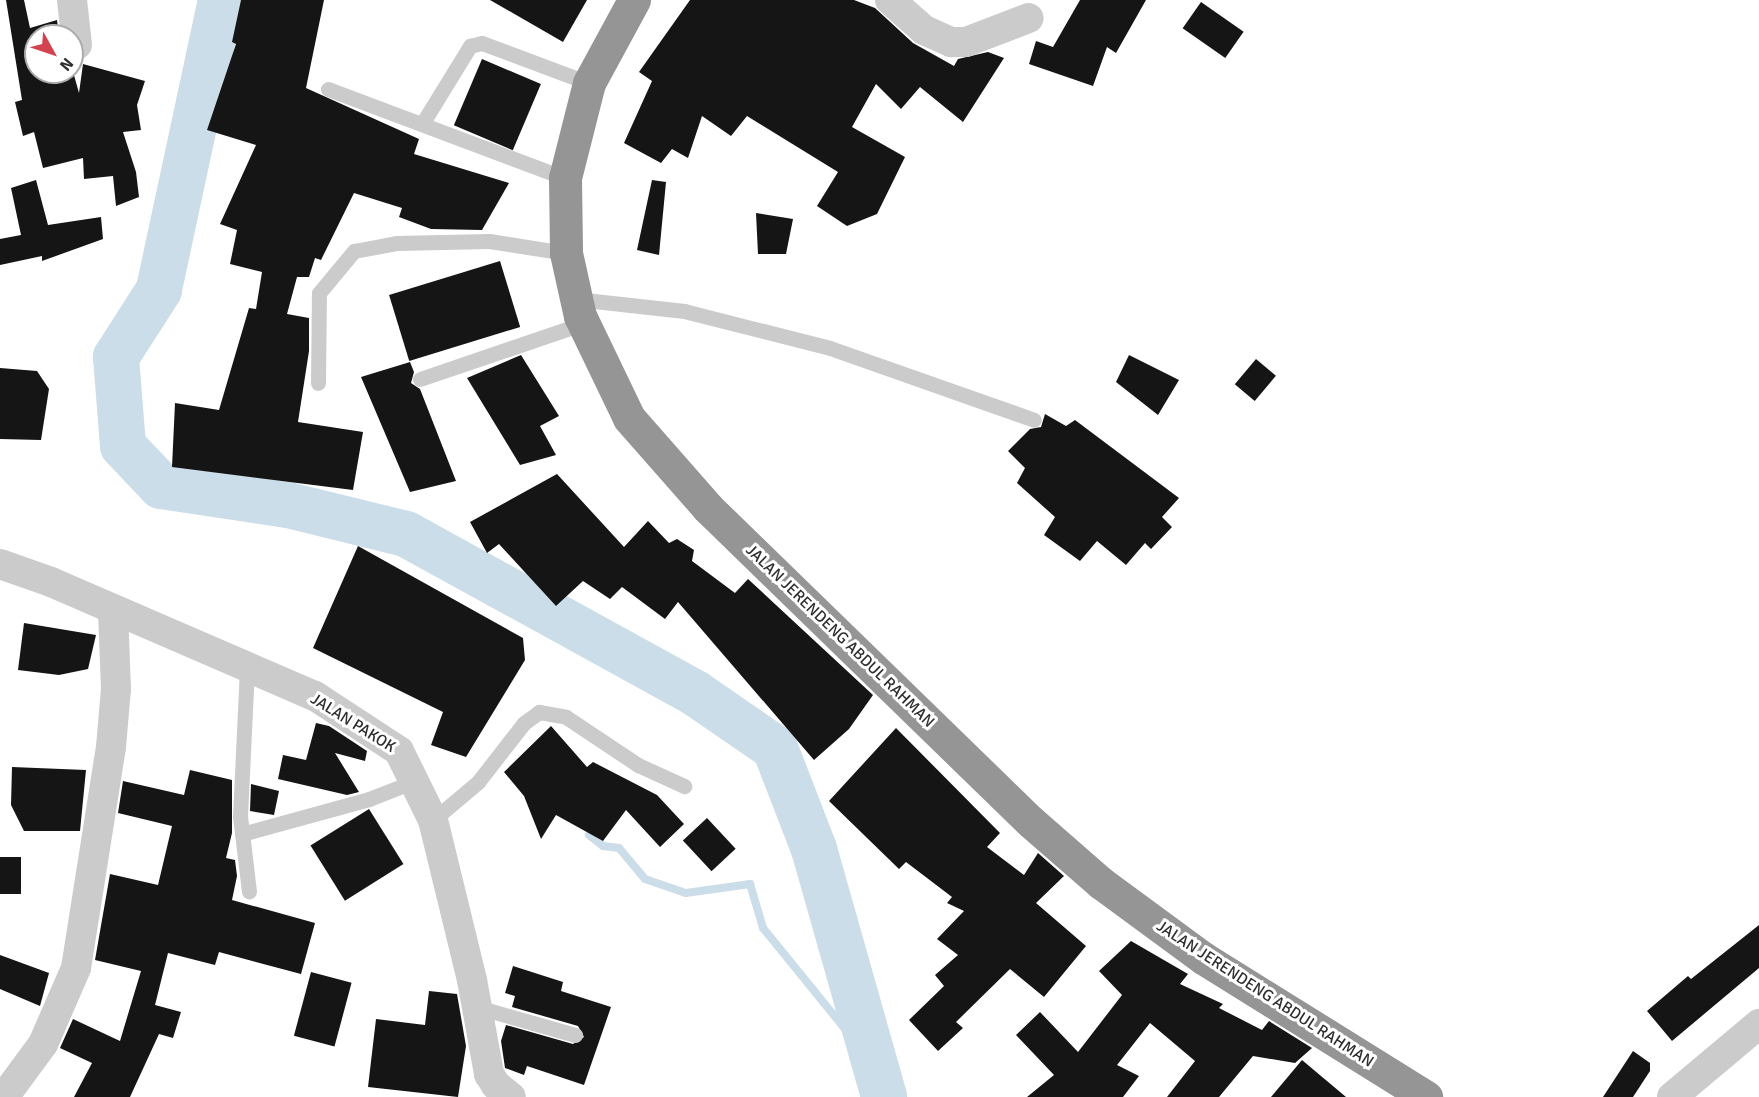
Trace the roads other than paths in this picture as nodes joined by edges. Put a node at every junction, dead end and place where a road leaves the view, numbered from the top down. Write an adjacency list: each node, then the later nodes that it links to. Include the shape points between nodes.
1 (72, 0): 5 (street)
2 (634, 0): 6 (highway, JALAN JERENDENG ABDUL RAHMAN)
3 (890, 0): 4 (street, via 924,30 951,42 966,42)
4 (1029, 18)
5 (75, 24)
6 (589, 83): 8 (lane, via 482,43 470,45); 9 (highway, JALAN JERENDENG ABDUL RAHMAN)
7 (328, 89): 8 (lane)
8 (422, 124): 9 (lane)
9 (565, 178): 10 (highway, JALAN JERENDENG ABDUL RAHMAN)
10 (566, 254): 11 (highway, JALAN JERENDENG ABDUL RAHMAN); 13 (lane, via 489,241 397,243 354,251 319,293)
11 (579, 312): 12 (lane); 14 (lane, via 684,311 830,348); 28 (highway, JALAN JERENDENG ABDUL RAHMAN, via 615,395 675,474 1031,822 1121,900 1203,958)
12 (420, 379)
13 (318, 383)
14 (1034, 420)
15 (0, 564): 16 (street, JALAN PAKOK)
16 (113, 610): 17 (street, JALAN PAKOK); 26 (street, via 116,689 111,747 76,968 43,1044)
17 (247, 668): 18 (street, JALAN PAKOK, via 315,696 392,744); 21 (lane)
18 (414, 780): 20 (street, JALAN PAKOK); 21 (lane, via 369,799)
19 (684, 786): 20 (lane, via 638,765 566,717 539,712 524,723)
20 (436, 831): 23 (street, JALAN PAKOK)
21 (242, 834): 22 (lane)
22 (249, 891)
23 (475, 993): 25 (lane); 27 (street, JALAN PAKOK, via 489,1074)
24 (1759, 1024): 29 (street)
25 (575, 1035)
26 (4, 1097)
27 (511, 1097)
28 (1426, 1097)
29 (1672, 1097)

